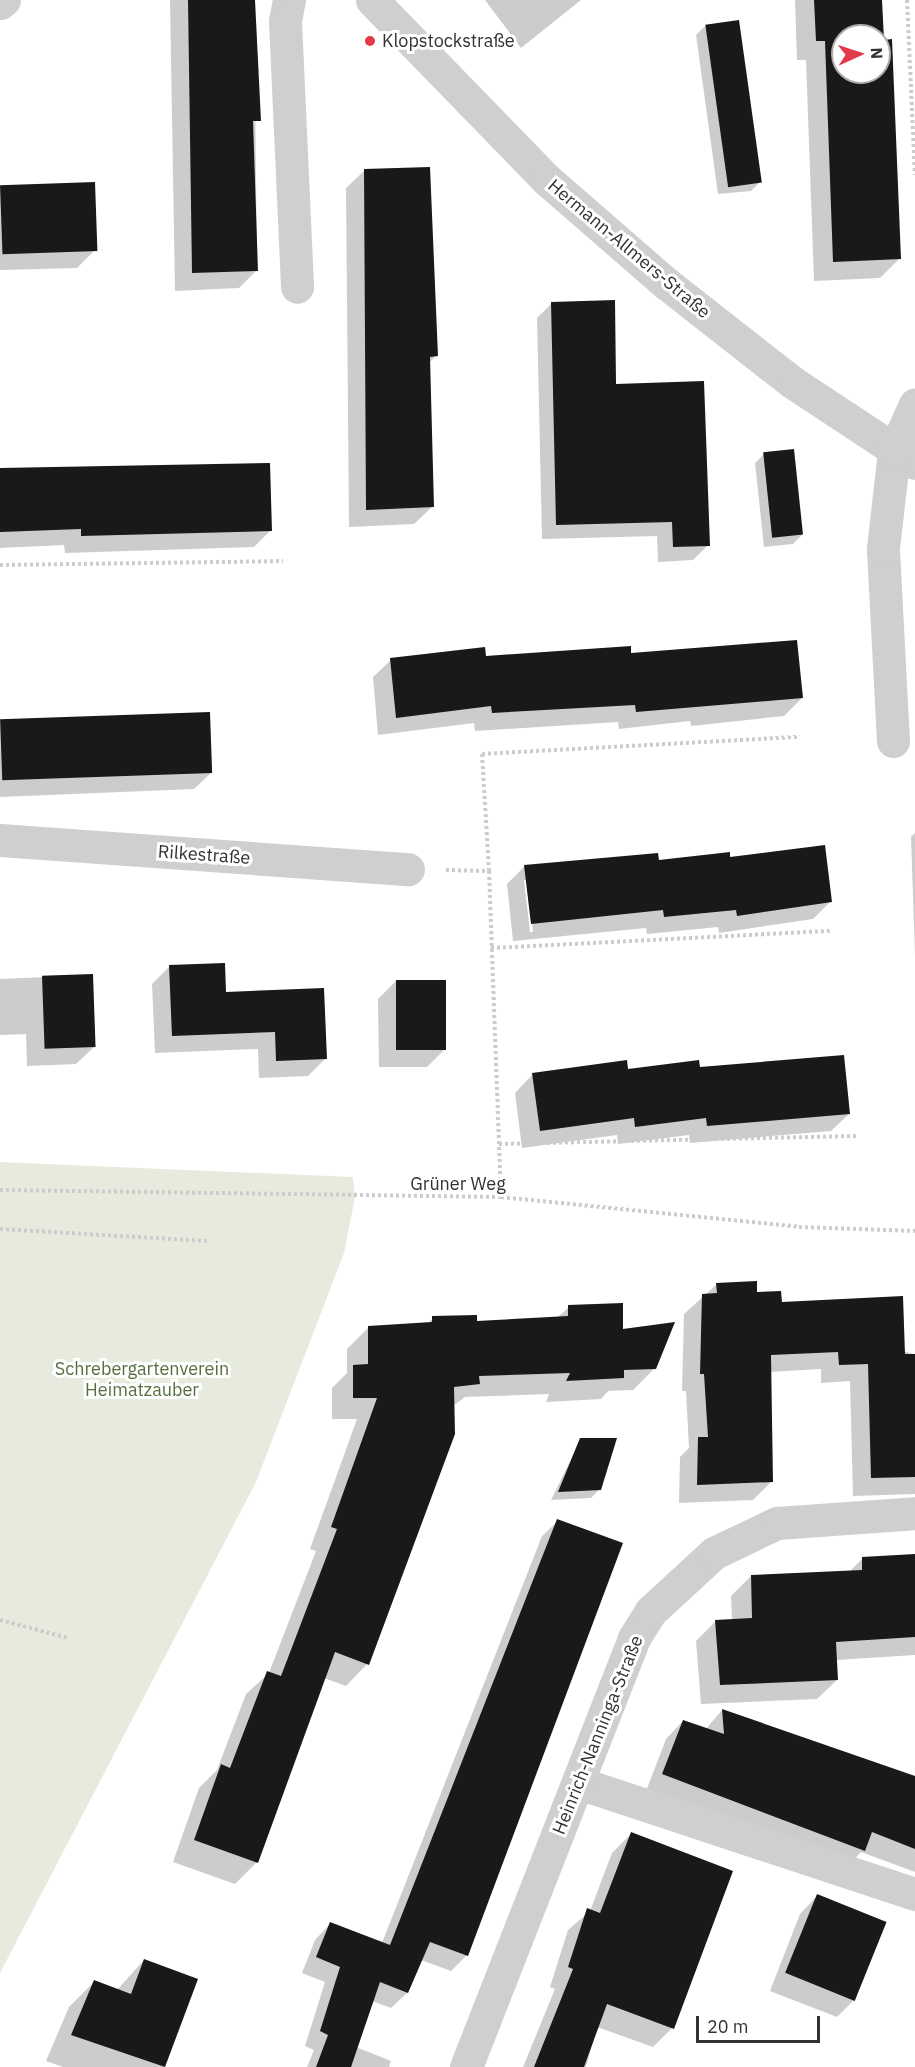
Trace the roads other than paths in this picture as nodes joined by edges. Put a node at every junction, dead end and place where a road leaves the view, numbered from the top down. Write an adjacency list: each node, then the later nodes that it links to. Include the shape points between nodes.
1 (4, 0): 4 (street)
2 (289, 0): 5 (street, via 285,21)
3 (372, 0): 7 (street, Hermann-Allmers-Straße, via 546,178 667,285 792,382)
4 (0, 3)
5 (297, 287)
6 (915, 404): 7 (street)
7 (904, 457): 8 (street, via 883,548)
8 (893, 741)
9 (0, 840): 10 (street, Rilkestraße)
10 (408, 869)
11 (915, 1513): 12 (street, Heinrich-Nanninga-Straße, via 777,1523 714,1553 675,1584 634,1638)
12 (579, 1783): 13 (street); 14 (street, Heinrich-Nanninga-Straße)
13 (915, 1894)
14 (466, 2067)

